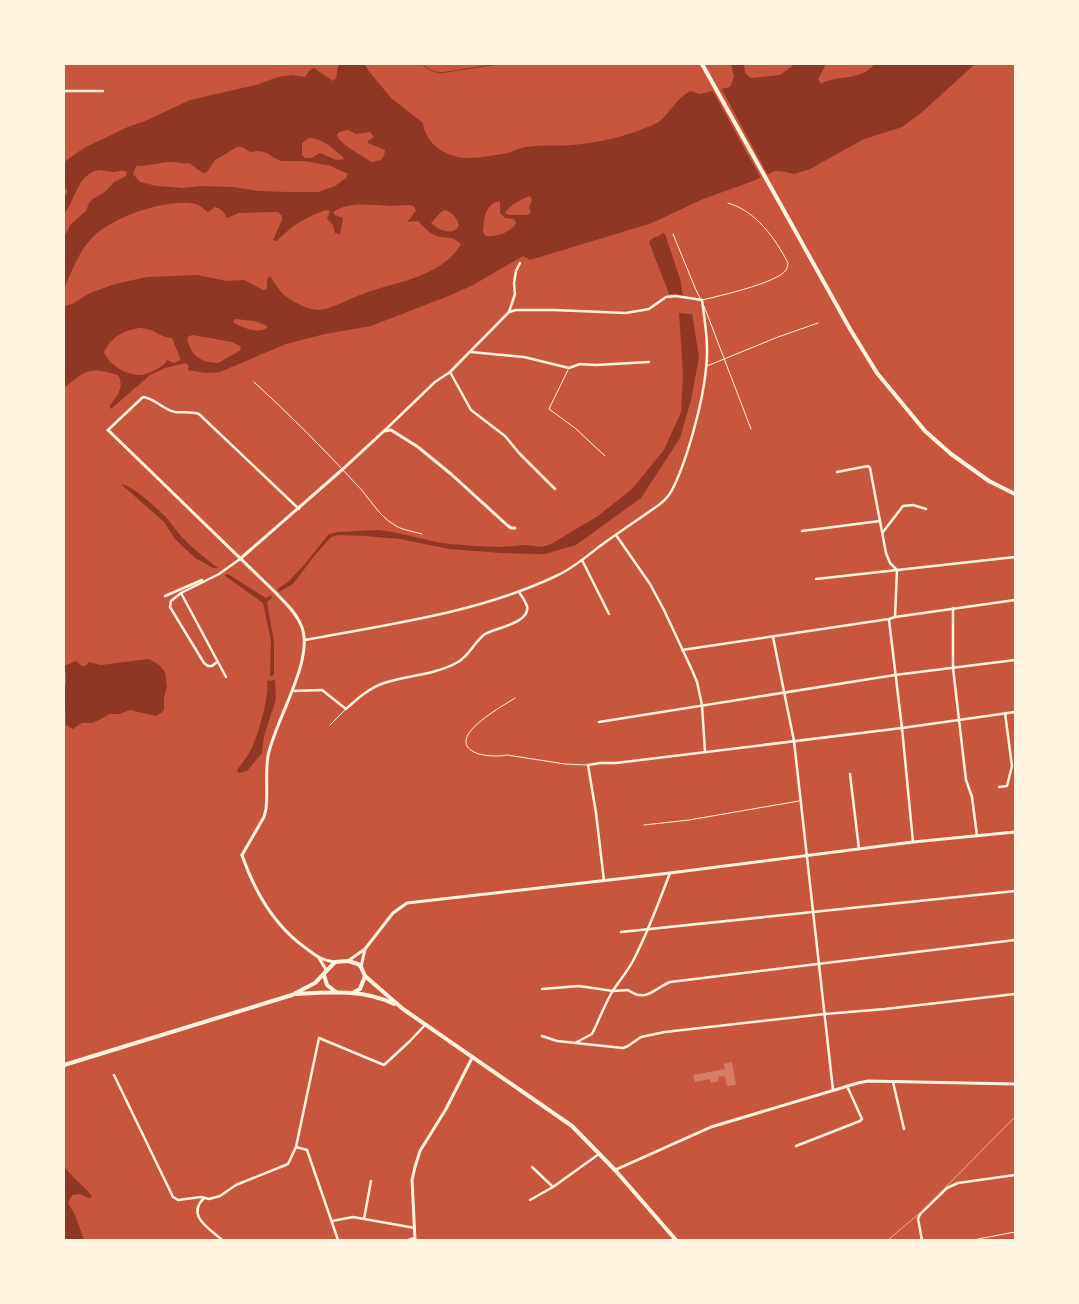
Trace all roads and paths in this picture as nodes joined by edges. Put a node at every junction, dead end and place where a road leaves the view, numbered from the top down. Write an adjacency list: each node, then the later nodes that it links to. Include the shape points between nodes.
1 (702, 64): 24 (main road, via 877,373 925,431 950,454 989,481)
2 (64, 91): 3 (street)
3 (103, 91)
4 (728, 203): 7 (lane, via 761,224 788,263 780,275)
5 (673, 234): 7 (lane)
6 (520, 263): 8 (street)
7 (702, 300): 8 (street, via 666,297 649,309 626,313); 11 (lane); 13 (street, via 707,340)
8 (510, 312): 10 (street)
9 (818, 323): 11 (lane)
10 (470, 352): 14 (street, via 524,358); 15 (street)
11 (724, 359): 13 (lane); 17 (lane)
12 (649, 362): 14 (street, via 580,364)
13 (706, 366): 32 (street, via 697,417 672,490 664,501)
14 (569, 368): 20 (lane, via 550,409)
15 (450, 372): 19 (street); 23 (street, via 471,410 505,436)
16 (254, 382): 21 (lane)
17 (751, 429)
18 (108, 430): 25 (street, via 142,397 175,412 199,414); 34 (street)
19 (384, 430): 21 (street); 28 (street, via 391,430 418,446 507,525)
20 (605, 456)
21 (343, 470): 25 (street); 31 (lane, via 393,524)
22 (837, 472): 27 (street, via 870,468)
23 (555, 489)
24 (1015, 494)
25 (299, 509): 34 (street)
26 (926, 509): 30 (street, via 903,506)
27 (880, 520): 29 (street); 30 (street)
28 (515, 528)
29 (802, 531)
30 (883, 532): 36 (street, via 886,553)
31 (422, 534)
32 (616, 535): 35 (street); 49 (street, via 655,592)
33 (1015, 558): 36 (street)
34 (240, 559): 37 (street); 48 (street, via 290,608 302,626)
35 (582, 560): 39 (street, via 557,576); 44 (street)
36 (897, 570): 38 (street); 45 (street)
37 (219, 574): 40 (street); 41 (street)
38 (816, 579)
39 (519, 592): 48 (street, via 490,602); 59 (street, via 526,603 526,613 502,629 485,634 458,662 428,674 383,683)
40 (181, 593): 51 (street); 51 (street, via 170,601 170,607 204,663 212,666)
41 (165, 596)
42 (1015, 600): 43 (street)
43 (953, 608): 45 (street); 52 (street)
44 (609, 614)
45 (895, 617): 46 (street)
46 (889, 619): 47 (street); 53 (street)
47 (773, 637): 49 (street); 56 (street)
48 (305, 640): 55 (street)
49 (682, 650): 58 (street, via 697,682)
50 (1015, 660): 52 (street)
51 (217, 662): 54 (street)
52 (953, 668): 53 (street); 62 (street)
53 (896, 675): 56 (street); 65 (street)
54 (226, 677)
55 (292, 691): 59 (street, via 322,690); 86 (street, via 268,757 264,817 242,855 257,892 272,917 291,938)
56 (784, 693): 58 (street); 66 (street)
57 (516, 698): 68 (lane, via 471,729 466,740 469,748 479,754)
58 (702, 705): 63 (street); 67 (street)
59 (346, 709): 64 (lane)
60 (1015, 712): 61 (street)
61 (1004, 713): 62 (street); 70 (street, via 1012,766 1007,786)
62 (959, 720): 65 (street); 74 (street)
63 (599, 722)
64 (330, 725)
65 (902, 728): 66 (street); 75 (street)
66 (794, 741): 67 (street); 71 (street)
67 (705, 752): 68 (street)
68 (588, 765): 79 (street)
69 (850, 774): 76 (street)
70 (999, 787)
71 (800, 801): 72 (lane); 77 (street)
72 (644, 825)
73 (1015, 832): 74 (street)
74 (977, 836): 75 (street)
75 (913, 842): 76 (street)
76 (859, 849): 77 (street)
77 (807, 855): 78 (street); 81 (street)
78 (670, 873): 79 (street); 82 (street)
79 (604, 881): 85 (street, via 407,903 393,912)
80 (1015, 891): 81 (street)
81 (814, 911): 82 (street); 89 (street)
82 (648, 929): 83 (street); 94 (street, via 624,978)
83 (621, 932)
84 (1015, 940): 89 (street)
85 (365, 949): 87 (street); 90 (street)
86 (319, 958): 88 (street); 91 (street)
87 (348, 961): 88 (main road); 90 (main road)
88 (335, 962): 91 (main road)
89 (819, 964): 94 (street, via 670,982 642,997 628,990); 100 (street)
90 (361, 967): 92 (main road)
91 (325, 973): 95 (main road, via 327,985); 98 (main road, via 315,983)
92 (364, 976): 96 (main road, via 360,988); 99 (main road)
93 (542, 989): 94 (street, via 579,986)
94 (613, 991): 103 (street, via 592,1034)
95 (336, 992): 96 (main road); 98 (main road)
96 (352, 993): 99 (main road, via 374,997)
97 (1015, 994): 100 (street)
98 (292, 995): 105 (main road)
99 (403, 1009): 101 (main road)
100 (825, 1014): 103 (street, via 665,1032 641,1037 623,1048); 110 (street)
101 (425, 1025): 104 (main road); 113 (street, via 384,1065 319,1038)
102 (542, 1036): 103 (street)
103 (574, 1043)
104 (472, 1058): 114 (main road, via 572,1126); 124 (street, via 420,1151 412,1180)
105 (64, 1065)
106 (114, 1075): 120 (street, via 173,1197 178,1200)
107 (893, 1082): 108 (street); 109 (street, via 868,1081); 111 (street)
108 (1015, 1084)
109 (847, 1086): 110 (street); 112 (street, via 862,1119 860,1122)
110 (833, 1090): 116 (street, via 711,1127)
111 (904, 1129)
112 (796, 1146)
113 (296, 1147): 120 (street, via 288,1164 236,1185 220,1196); 123 (street, via 307,1150)
114 (599, 1154): 116 (main road); 119 (street)
115 (532, 1167): 119 (street)
116 (615, 1170): 130 (main road)
117 (1015, 1175): 131 (street, via 958,1183 947,1188 920,1214)
118 (371, 1181): 122 (street)
119 (553, 1187): 121 (street)
120 (204, 1198): 127 (street, via 196,1211 198,1217)
121 (530, 1200)
122 (364, 1219): 123 (street, via 353,1217); 124 (street)
123 (332, 1222): 128 (street)
124 (414, 1228): 126 (street)
125 (1015, 1232): 132 (lane)
126 (415, 1239): 129 (street)
127 (222, 1240)
128 (338, 1240)
129 (408, 1240)
130 (676, 1240)
131 (922, 1240)
132 (973, 1240)

